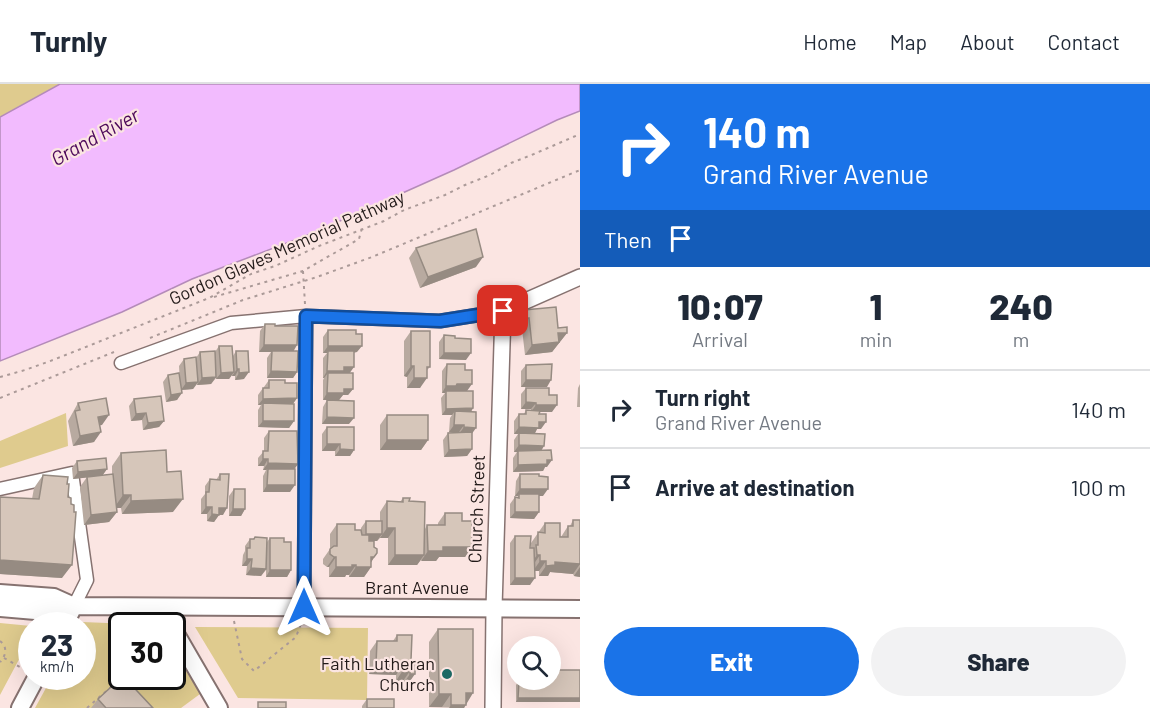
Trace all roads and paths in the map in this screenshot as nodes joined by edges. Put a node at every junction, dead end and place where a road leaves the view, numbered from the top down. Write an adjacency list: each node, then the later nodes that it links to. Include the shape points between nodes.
1 (580, 134): 3 (path, Gordon Glaves Memorial Pathway)
2 (580, 170): 6 (path, via 372,257)
3 (362, 228): 4 (path, via 359,238); 7 (path, Gordon Glaves Memorial Pathway, via 252,274)
4 (303, 271): 6 (path); 7 (path)
5 (580, 277): 8 (street)
6 (304, 281): 9 (path); 10 (path, via 243,300)
7 (209, 298): 12 (path, Gordon Glaves Memorial Pathway, via 54,360)
8 (503, 311): 9 (street, via 440,321); 21 (street, Church Street)
9 (306, 316): 11 (street, via 231,322); 19 (street)
10 (146, 339)
11 (118, 357): 13 (path)
12 (0, 377)
13 (0, 398)
14 (0, 489): 16 (street, via 72,473 87,580)
15 (0, 592): 16 (main road, Brant Avenue, via 54,597)
16 (74, 606): 17 (main road, Brant Avenue); 20 (main road, Brant Avenue, via 47,612); 23 (main road)
17 (160, 606): 18 (main road, Brant Avenue); 24 (main road)
18 (231, 607): 19 (main road, Brant Avenue); 19 (path, via 242,659 254,671 296,637)
19 (304, 607): 21 (main road, Brant Avenue)
20 (0, 608)
21 (494, 608): 22 (main road, Brant Avenue); 35 (street, Church Street)
22 (580, 609)
23 (71, 612)
24 (164, 612)
25 (0, 641): 27 (path, via 6,650)
26 (186, 650): 34 (main road)
27 (4, 658): 28 (path); 29 (path)
28 (0, 662)
29 (18, 666)
30 (30, 690): 32 (main road)
31 (108, 690): 33 (path)
32 (20, 708)
33 (87, 708)
34 (219, 708)
35 (493, 708)

